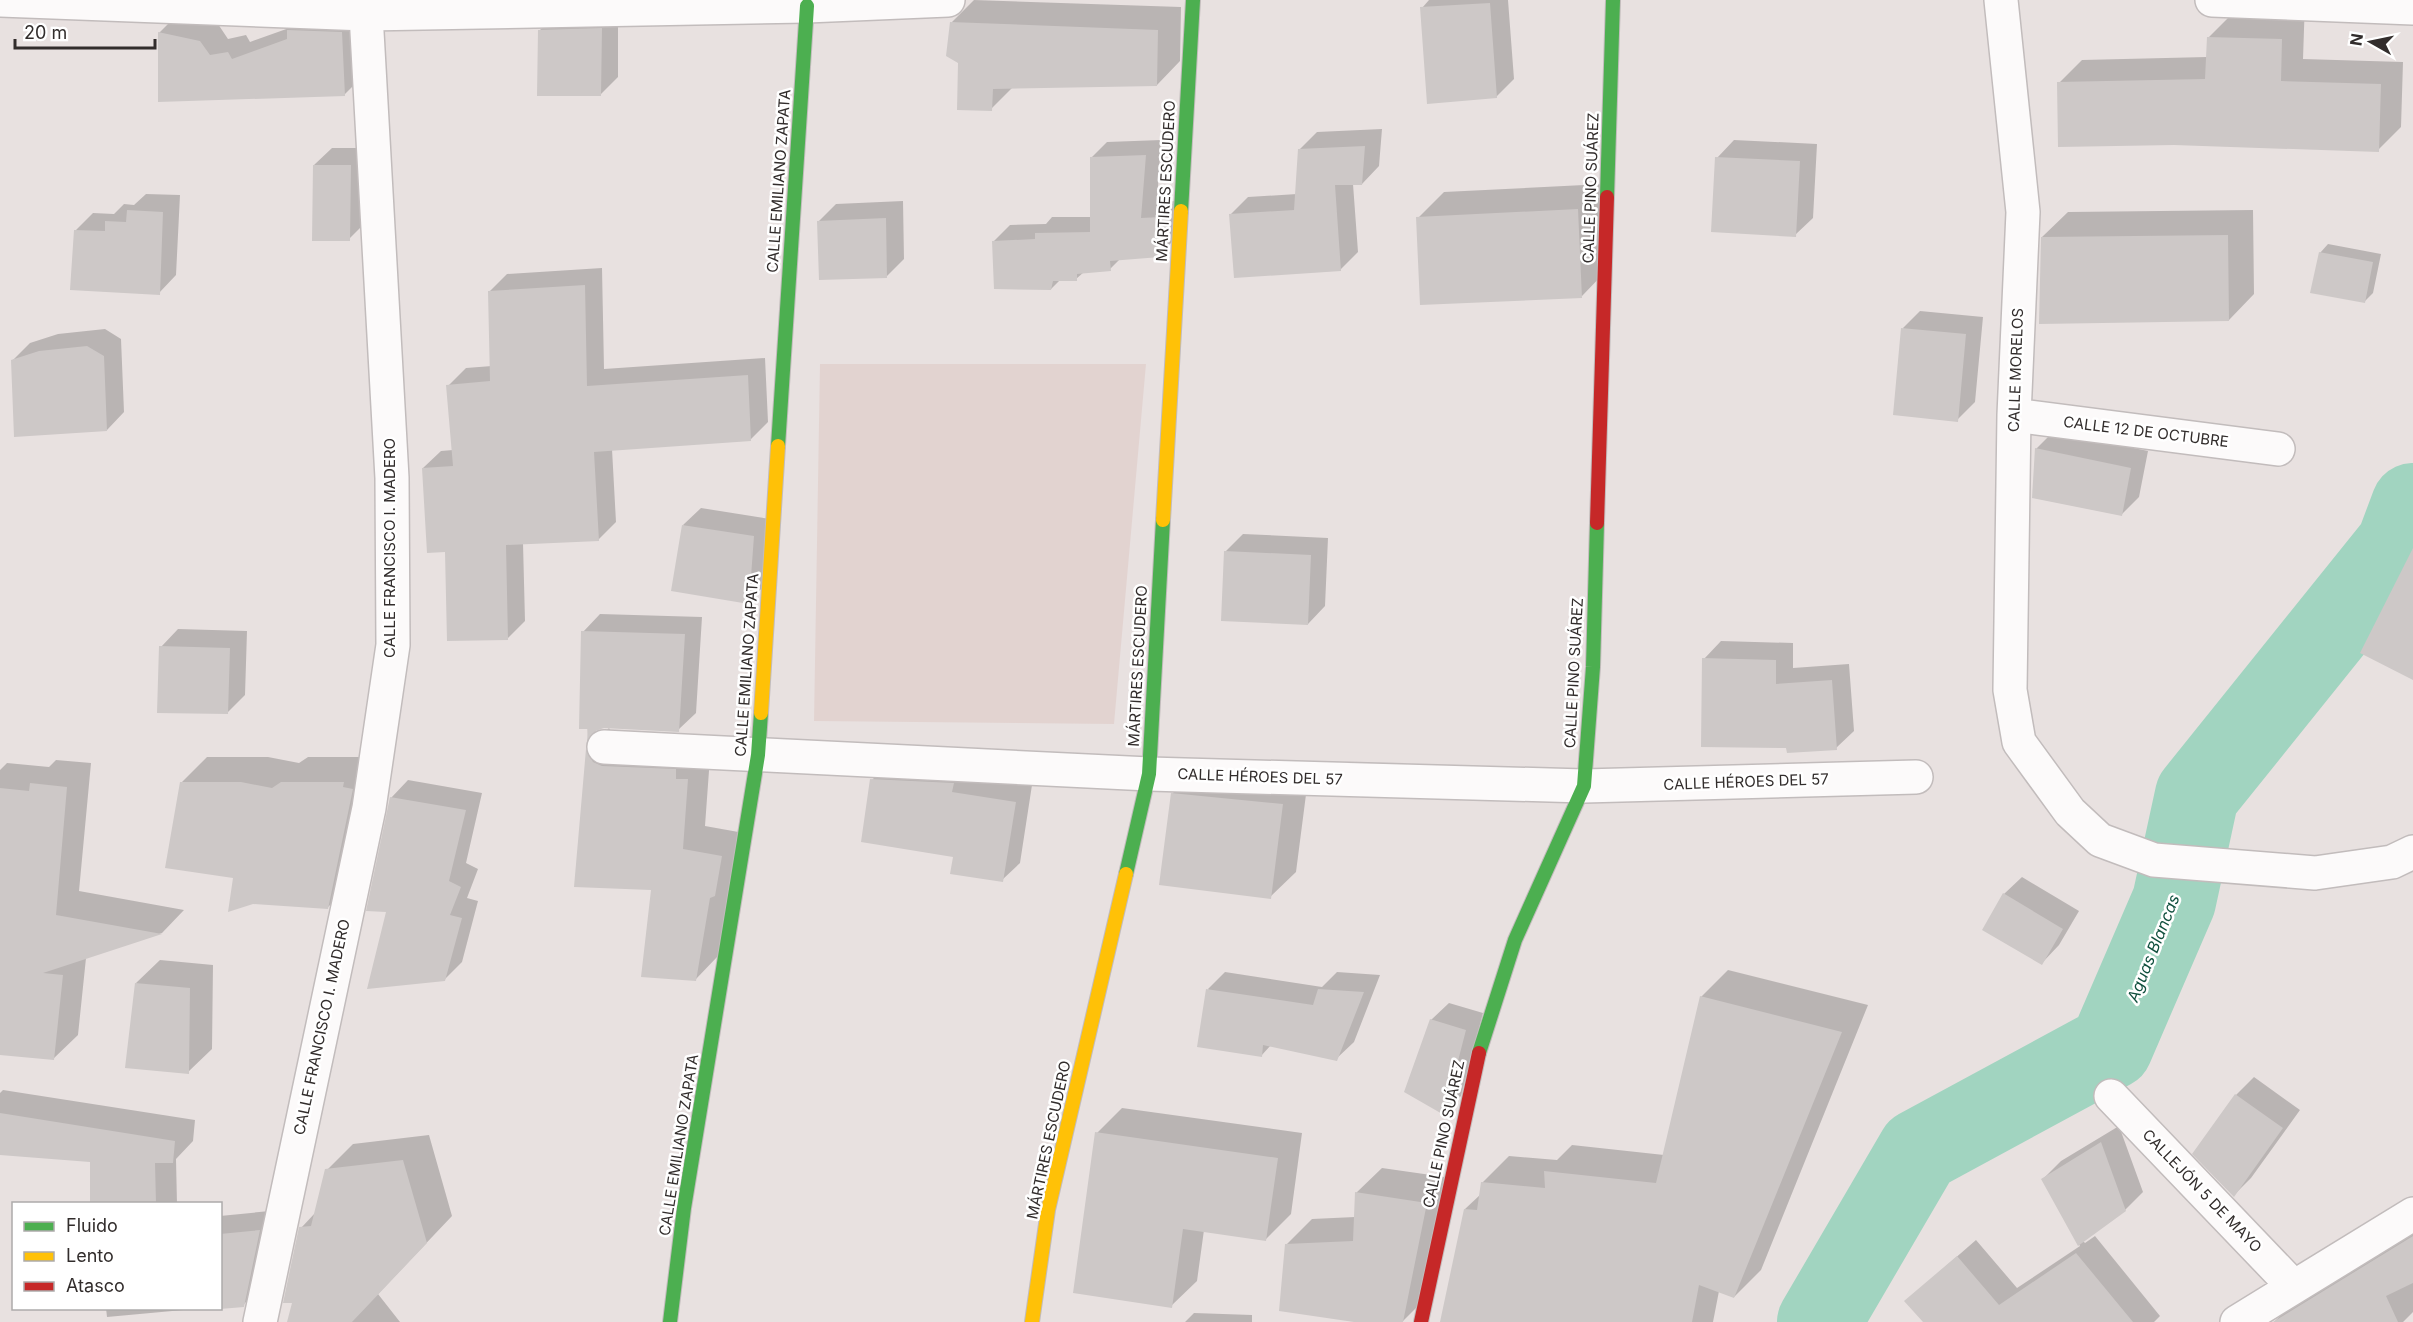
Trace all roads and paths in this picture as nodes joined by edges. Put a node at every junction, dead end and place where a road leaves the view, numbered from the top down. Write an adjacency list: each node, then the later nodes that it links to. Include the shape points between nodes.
1 (0, 0): 10 (street)
2 (948, 0): 8 (street)
3 (1193, 0): 15 (street, MÁRTIRES ESCUDERO)
4 (1613, 0): 17 (street, CALLE PINO SUÁREZ, via 1593,667)
5 (2001, 0): 11 (street, CALLE MORELOS, via 2023,212)
6 (2212, 0): 7 (street)
7 (2338, 2): 9 (street)
8 (807, 6): 10 (street); 14 (street, CALLE EMILIANO ZAPATA)
9 (2413, 8)
10 (366, 14): 22 (street, CALLE FRANCISCO I. MADERO, via 392,478 393,645 369,808)
11 (2014, 416): 12 (street, CALLE 12 DE OCTUBRE); 18 (street, CALLE MORELOS, via 2010,690 2019,741 2070,812 2100,840 2154,860 2315,873 2392,862)
12 (2278, 449)
13 (604, 747): 14 (street, CALLE HÉROES DEL 57)
14 (758, 755): 15 (street, CALLE HÉROES DEL 57); 23 (street, CALLE EMILIANO ZAPATA, via 686,1196)
15 (1149, 774): 17 (street, CALLE HÉROES DEL 57); 24 (street, MÁRTIRES ESCUDERO, via 1048,1210)
16 (1916, 777): 17 (street, CALLE HÉROES DEL 57)
17 (1584, 786): 25 (street, CALLE PINO SUÁREZ, via 1515,940 1476,1061)
18 (2413, 852)
19 (2111, 1096): 21 (street, CALLEJÓN 5 DE MAYO)
20 (2413, 1214): 21 (street)
21 (2294, 1287): 26 (street)
22 (260, 1322)
23 (670, 1322)
24 (1032, 1322)
25 (1421, 1322)
26 (2237, 1322)

